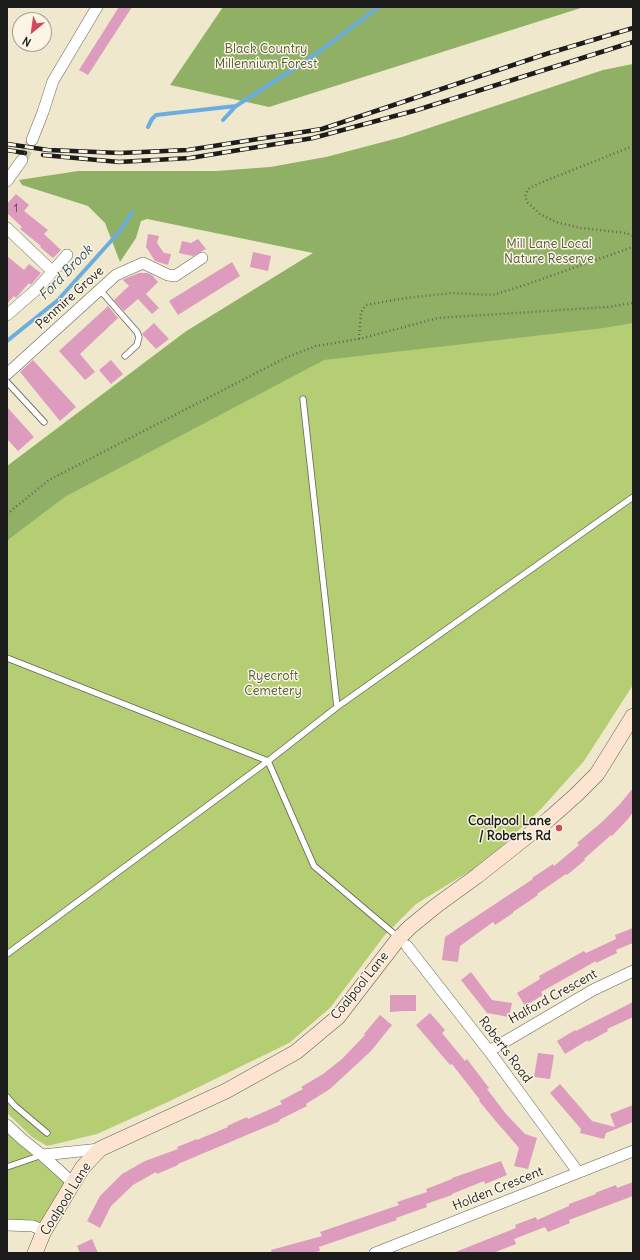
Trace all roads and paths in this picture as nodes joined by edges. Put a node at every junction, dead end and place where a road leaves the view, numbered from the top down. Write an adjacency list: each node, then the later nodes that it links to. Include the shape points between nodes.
1 (98, 7): 2 (street, via 53,81)
2 (32, 140)
3 (633, 146): 7 (path, via 540,183 528,189 525,196 528,203 540,214 556,222)
4 (22, 160): 5 (street)
5 (7, 181)
6 (7, 228): 11 (street)
7 (633, 236)
8 (633, 247): 15 (path, via 493,295 453,293 404,298 366,306 361,312)
9 (67, 255): 11 (street)
10 (202, 258): 12 (street, Penmire Grove, via 175,276 143,263 116,275)
11 (52, 271): 14 (street, via 38,288)
12 (100, 290): 16 (lane, via 138,332 137,344); 17 (street, Penmire Grove)
13 (633, 303): 15 (path, via 608,307 438,318)
14 (7, 315)
15 (359, 339): 22 (path, via 316,346 285,358 49,480)
16 (125, 356)
17 (7, 374)
18 (7, 382): 20 (lane)
19 (303, 399): 24 (lane)
20 (44, 422)
21 (633, 497): 24 (lane)
22 (7, 514)
23 (7, 658): 26 (lane)
24 (337, 706): 26 (lane)
25 (633, 716): 27 (street, Coalpool Lane, via 598,774 550,819 437,905)
26 (268, 761): 27 (lane, via 314,866); 28 (lane)
27 (403, 942): 30 (street, Roberts Road); 34 (street, Coalpool Lane, via 338,1017 296,1052 226,1090)
28 (7, 954)
29 (633, 971): 30 (street, Halford Crescent, via 593,990)
30 (489, 1051): 38 (street, Roberts Road)
31 (7, 1097): 33 (lane, via 14,1106)
32 (7, 1125): 36 (street)
33 (47, 1133)
34 (100, 1149): 36 (street); 39 (street, Coalpool Lane, via 83,1167)
35 (633, 1151): 38 (street, Holden Crescent)
36 (42, 1155): 37 (lane); 39 (street)
37 (7, 1167)
38 (578, 1172): 43 (street, Holden Crescent)
39 (73, 1183): 41 (street, Coalpool Lane)
40 (7, 1225): 41 (street, via 33,1226)
41 (44, 1231): 42 (street, Coalpool Lane)
42 (35, 1253)
43 (375, 1253)

